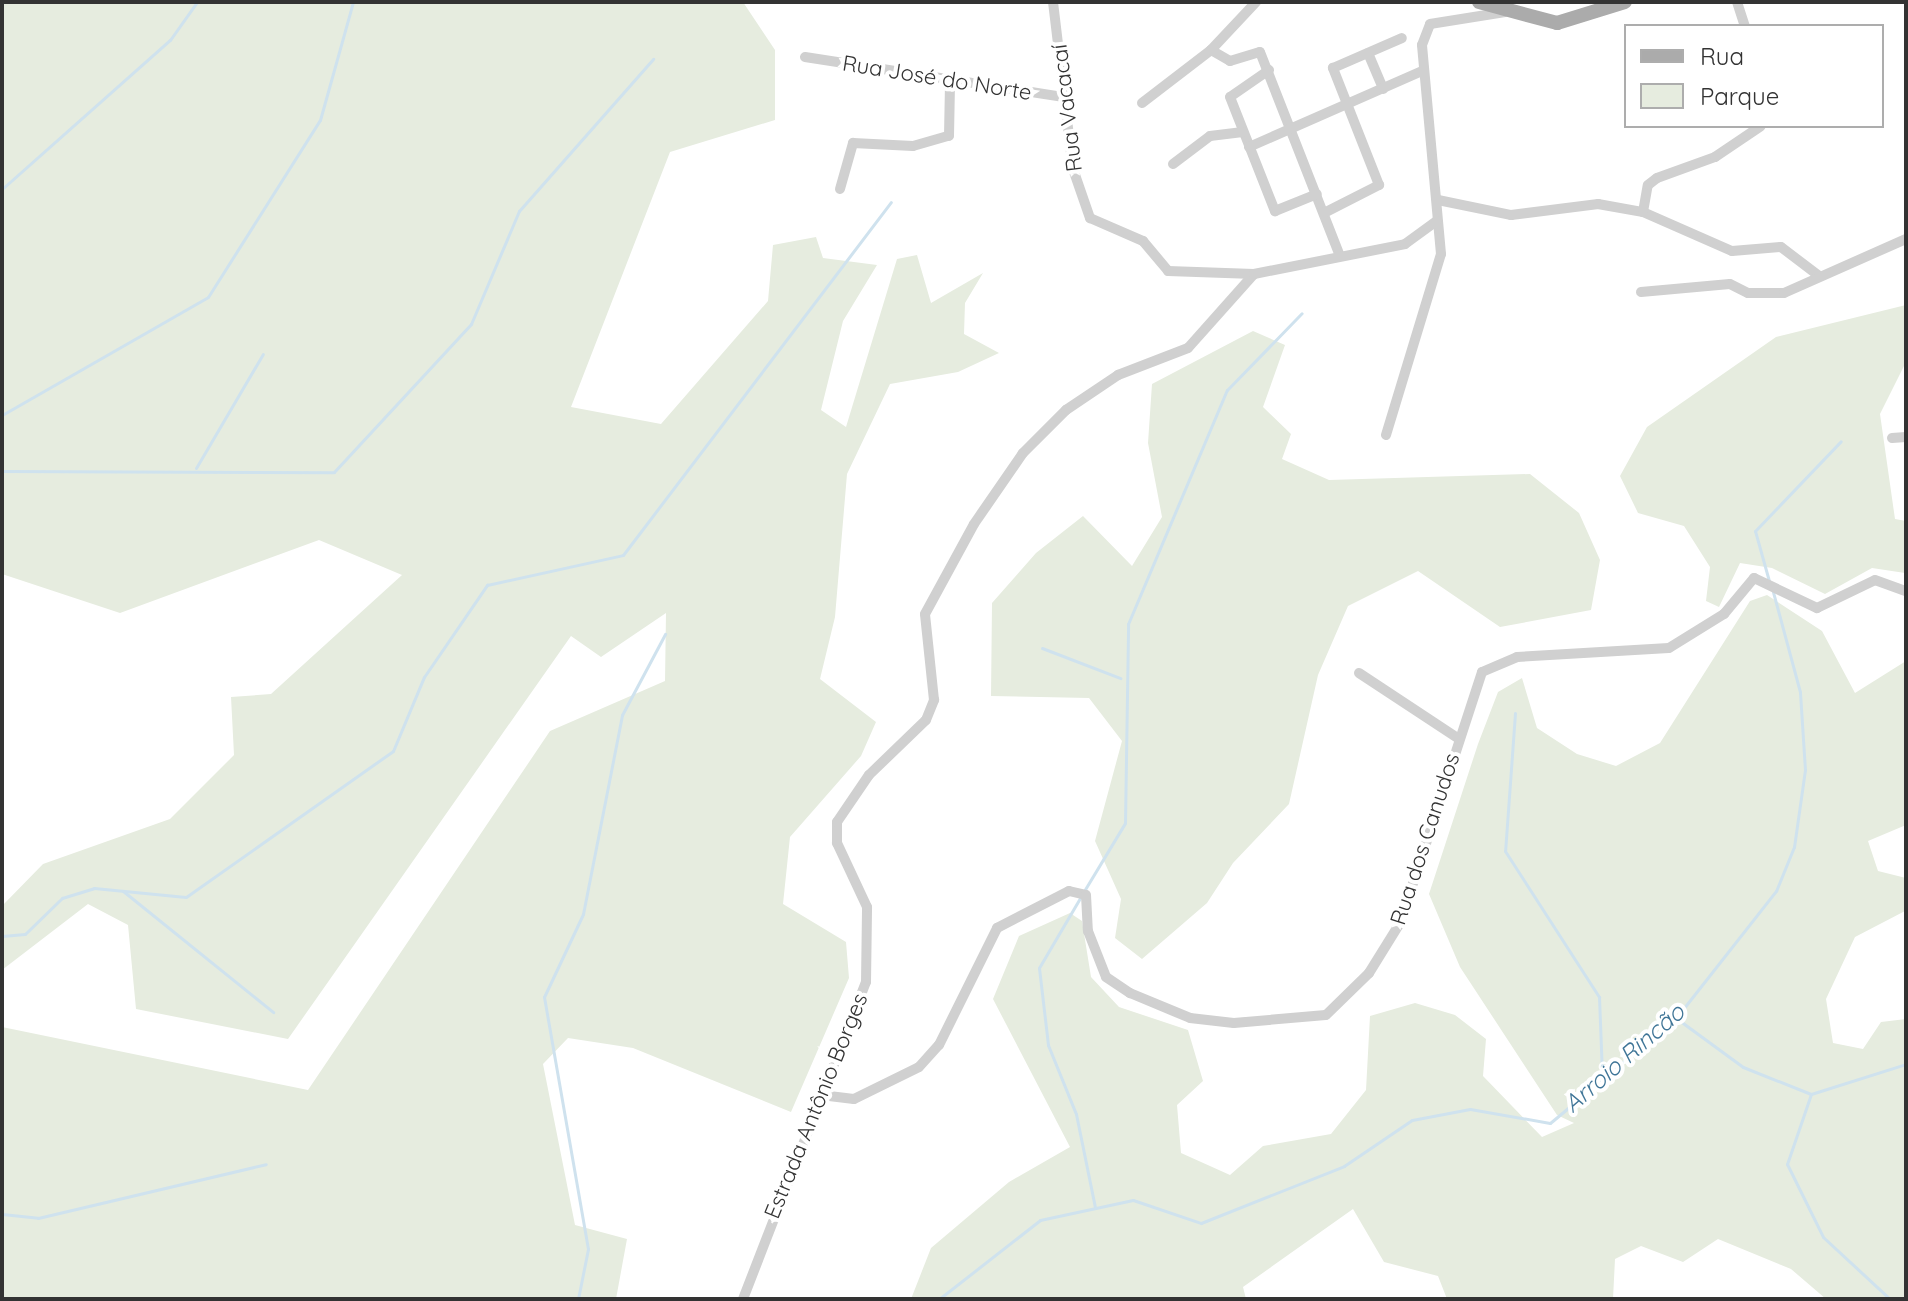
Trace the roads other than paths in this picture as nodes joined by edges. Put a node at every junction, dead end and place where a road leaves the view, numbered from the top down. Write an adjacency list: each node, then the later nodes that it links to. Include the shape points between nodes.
1 (1053, 2): 16 (street, Rua Vacacaí)
2 (1256, 2): 9 (street)
3 (1479, 2): 6 (main road)
4 (1625, 2): 6 (main road, via 1557,23)
5 (1737, 2): 7 (street)
6 (1506, 12): 13 (street, via 1430,24)
7 (1744, 24)
8 (1402, 38): 10 (street)
9 (1211, 50): 12 (street, via 1230,61 1259,51); 17 (street)
10 (1368, 53): 15 (street); 18 (street, via 1333,68)
11 (805, 57): 14 (street, Rua José do Norte)
12 (1269, 70): 19 (street); 21 (street, via 1230,97)
13 (1422, 71): 15 (street); 26 (street)
14 (950, 82): 16 (street, Rua José do Norte); 24 (street, via 949,136 913,146 853,143)
15 (1383, 89): 18 (street)
16 (1069, 98): 32 (street, Rua Vacacaí, via 1073,169 1090,218 1143,241 1168,271)
17 (1142, 103)
18 (1347, 105): 19 (street); 28 (street, via 1379,185)
19 (1294, 123): 22 (street); 25 (street)
20 (1759, 128): 27 (street, via 1744,142 1648,185)
21 (1243, 132): 22 (street); 23 (street, via 1210,136)
22 (1249, 147): 25 (street, via 1275,211)
23 (1173, 164)
24 (840, 189)
25 (1317, 194): 28 (street)
26 (1438, 200): 27 (street, via 1511,215 1598,204); 29 (street)
27 (1643, 212): 33 (street, via 1732,251 1781,247)
28 (1324, 213): 31 (street)
29 (1437, 221): 31 (street, via 1405,244); 35 (street, via 1441,254)
30 (1906, 239): 33 (street)
31 (1339, 254): 32 (street)
32 (1254, 274): 41 (street, Estrada Antônio Borges, via 1188,348 1118,375 1066,410 1023,453 925,614 934,700 926,720 869,775 837,822 837,843 867,907 866,982)
33 (1819, 276): 34 (street, via 1767,294 1730,284)
34 (1641, 292)
35 (1386, 435)
36 (1906, 437): 37 (street)
37 (1892, 438)
38 (1906, 591): 40 (street, Rua dos Canudos, via 1875,580 1817,608 1754,578 1724,614 1669,648 1499,660 1470,693)
39 (1359, 673): 40 (street)
40 (1456, 737): 41 (street, Rua dos Canudos, via 1400,923 1369,973 1326,1015 1234,1023 1190,1018 1130,993 1106,977 1088,931 1086,895 1069,891 997,928 939,1045 919,1067 854,1099)
41 (821, 1095): 42 (street, Estrada Antônio Borges)
42 (743, 1299)

